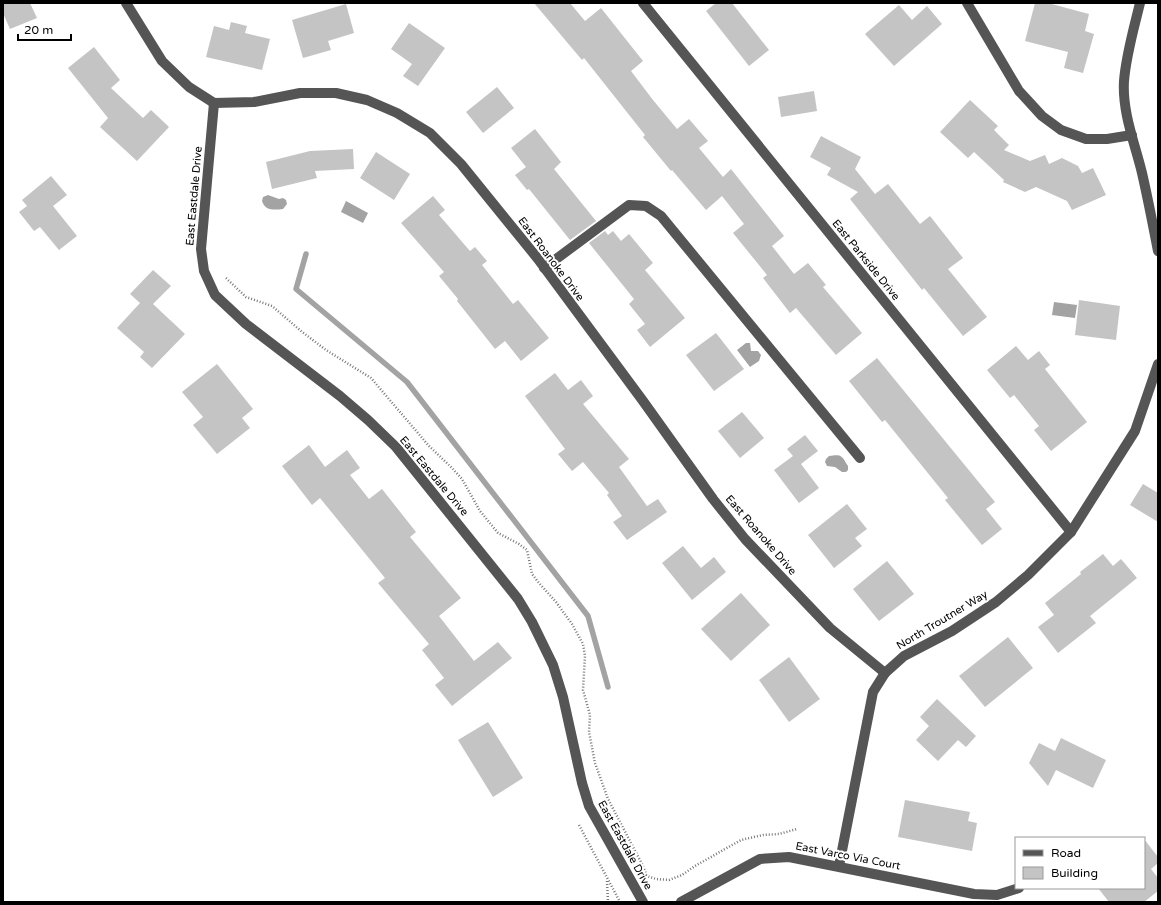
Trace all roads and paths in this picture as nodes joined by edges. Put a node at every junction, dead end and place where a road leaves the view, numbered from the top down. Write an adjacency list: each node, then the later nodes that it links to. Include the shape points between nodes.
1 (126, 3): 5 (street, via 162,61 189,87)
2 (643, 3): 11 (street, East Parkside Drive)
3 (967, 3): 6 (street, via 1020,91 1042,116 1061,130 1086,139)
4 (1140, 3): 6 (street, via 1124,82)
5 (214, 103): 8 (street, East Roanoke Drive, via 254,102 300,93 336,93 367,100 397,113 430,133 461,164); 19 (street, East Eastdale Drive, via 201,249 204,271 215,295 246,324 340,396 396,447 518,599 553,665 590,808)
6 (1132, 135): 7 (street)
7 (1158, 251)
8 (544, 268): 10 (street, via 629,206 646,206 661,216); 12 (street, East Roanoke Drive, via 745,539 830,628)
9 (1158, 364): 11 (street, North Troutner Way, via 1135,431)
10 (860, 458)
11 (1071, 532): 12 (street, North Troutner Way, via 1028,575 996,602 952,631 904,656)
12 (885, 673): 14 (street, North Troutner Way, via 873,692)
13 (579, 825): 15 (path)
14 (839, 866): 16 (street, East Varco Via Court, via 974,894 997,895); 20 (street, East Varco Via Court, via 789,857 760,859)
15 (607, 879): 17 (path); 18 (path)
16 (1016, 889)
17 (608, 902)
18 (620, 902)
19 (643, 902)
20 (681, 902)

